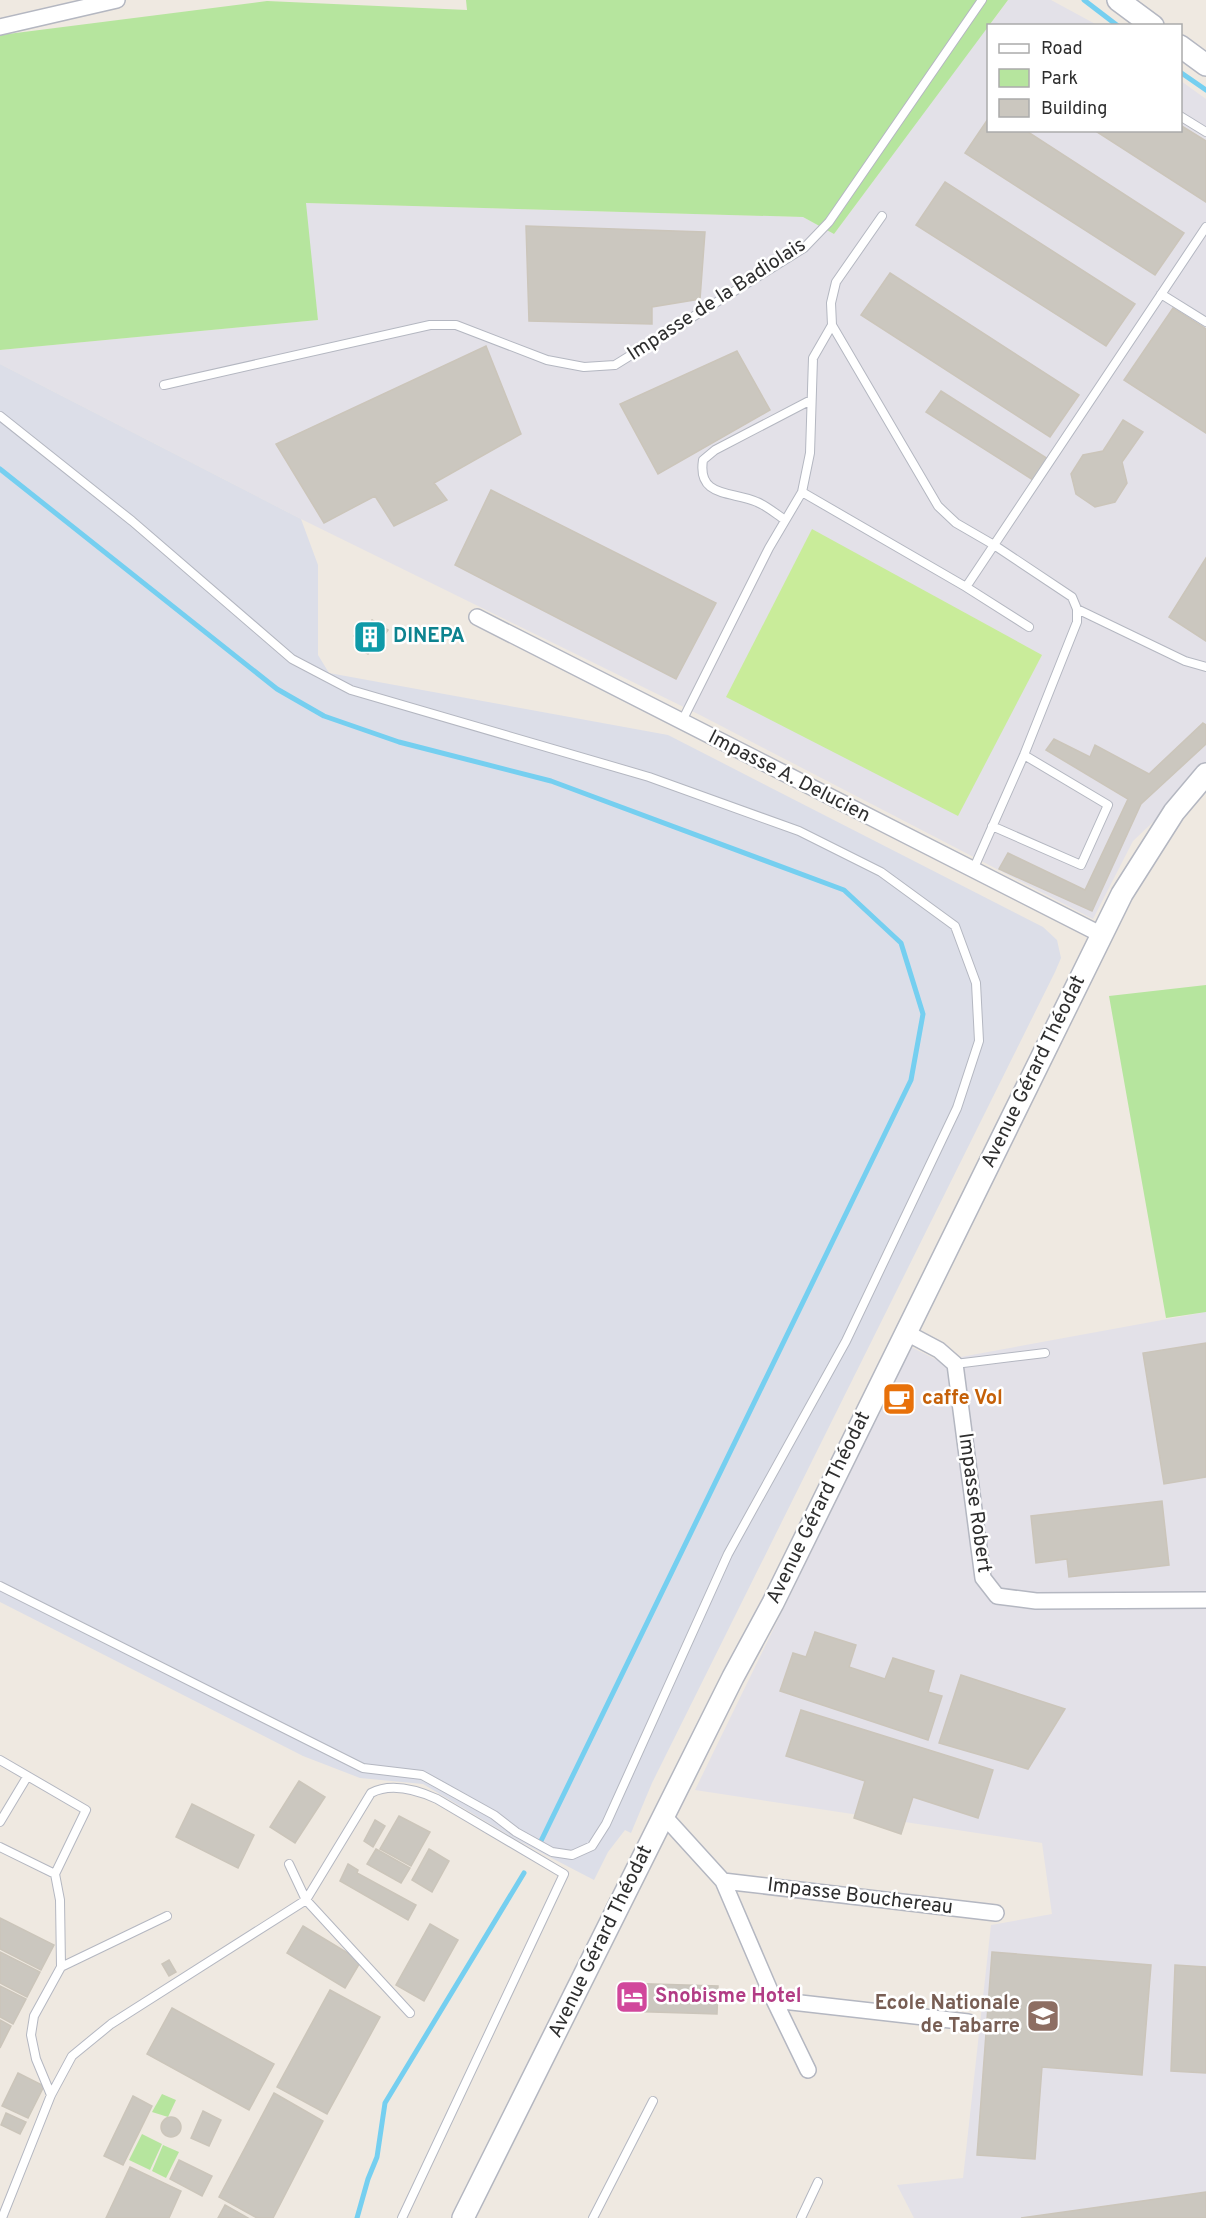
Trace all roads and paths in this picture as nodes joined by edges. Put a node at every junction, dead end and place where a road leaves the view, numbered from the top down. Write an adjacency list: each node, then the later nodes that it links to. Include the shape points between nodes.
1 (117, 0): 5 (street)
2 (982, 0): 15 (lane, Impasse de la Badiolais, via 829,222 804,248 615,365 584,367 547,360 456,325 430,325)
3 (1118, 0): 4 (street)
4 (1150, 24)
5 (0, 27)
6 (1182, 47): 7 (street)
7 (1206, 65)
8 (1182, 117): 9 (lane)
9 (1206, 132)
10 (882, 216): 14 (lane, via 836,282 831,303)
11 (1206, 227): 12 (lane)
12 (1161, 294): 13 (lane); 20 (lane)
13 (1206, 322)
14 (832, 325): 16 (lane, via 813,358); 20 (lane, via 938,506 956,523)
15 (164, 385)
16 (811, 400): 18 (lane, via 810,453); 19 (lane, via 703,460 701,473 713,490 759,502)
17 (0, 416): 35 (lane, via 132,521 292,659 351,690 649,777 799,831 881,872 955,926 976,983 979,1041 957,1108 861,1309 728,1554 606,1824 592,1846 572,1855 552,1852 422,1775 363,1768)
18 (802, 492): 19 (lane); 21 (lane)
19 (785, 520): 26 (lane)
20 (994, 545): 21 (lane); 22 (lane, via 1072,597)
21 (966, 587): 24 (lane)
22 (1077, 609): 25 (lane, via 1185,661); 27 (lane, via 1073,634)
23 (477, 617): 26 (street, Impasse A. Delucien)
24 (1029, 627)
25 (1206, 666)
26 (681, 723): 30 (street, Impasse A. Delucien)
27 (1024, 755): 29 (lane); 29 (lane, via 1108,805 1081,865)
28 (1206, 774): 31 (street, Avenue Gérard Théodat, via 1154,842)
29 (992, 826): 30 (lane)
30 (973, 870): 31 (street, Impasse A. Delucien)
31 (1102, 935): 32 (street, Avenue Gérard Théodat)
32 (905, 1332): 34 (street, via 939,1350); 41 (street, Avenue Gérard Théodat, via 773,1603)
33 (1045, 1353): 34 (lane)
34 (955, 1364): 36 (street, Impasse Robert, via 983,1578 997,1596 1036,1601)
35 (0, 1586)
36 (1206, 1600)
37 (0, 1760): 38 (lane)
38 (27, 1777): 40 (lane); 45 (lane, via 86,1810)
39 (0, 1802): 40 (lane)
40 (9, 1807): 42 (lane)
41 (663, 1815): 46 (street); 60 (street, Avenue Gérard Théodat)
42 (0, 1822)
43 (0, 1847): 45 (lane)
44 (289, 1864): 47 (lane)
45 (55, 1874): 50 (lane, via 60,1900)
46 (723, 1881): 48 (street, Impasse Bouchereau); 51 (street)
47 (306, 1900): 52 (lane); 55 (lane, via 111,2024 72,2056); 59 (lane, via 371,1793 380,1788 419,1791 437,1799 564,1874)
48 (996, 1913)
49 (167, 1916): 50 (lane)
50 (61, 1967): 55 (lane, via 34,2016 31,2035)
51 (774, 2000): 53 (street); 54 (street)
52 (410, 2013)
53 (968, 2022)
54 (808, 2070)
55 (51, 2095): 58 (lane)
56 (653, 2101): 61 (lane)
57 (818, 2182): 62 (lane)
58 (2, 2218)
59 (402, 2218)
60 (463, 2218)
61 (593, 2218)
62 (801, 2218)

